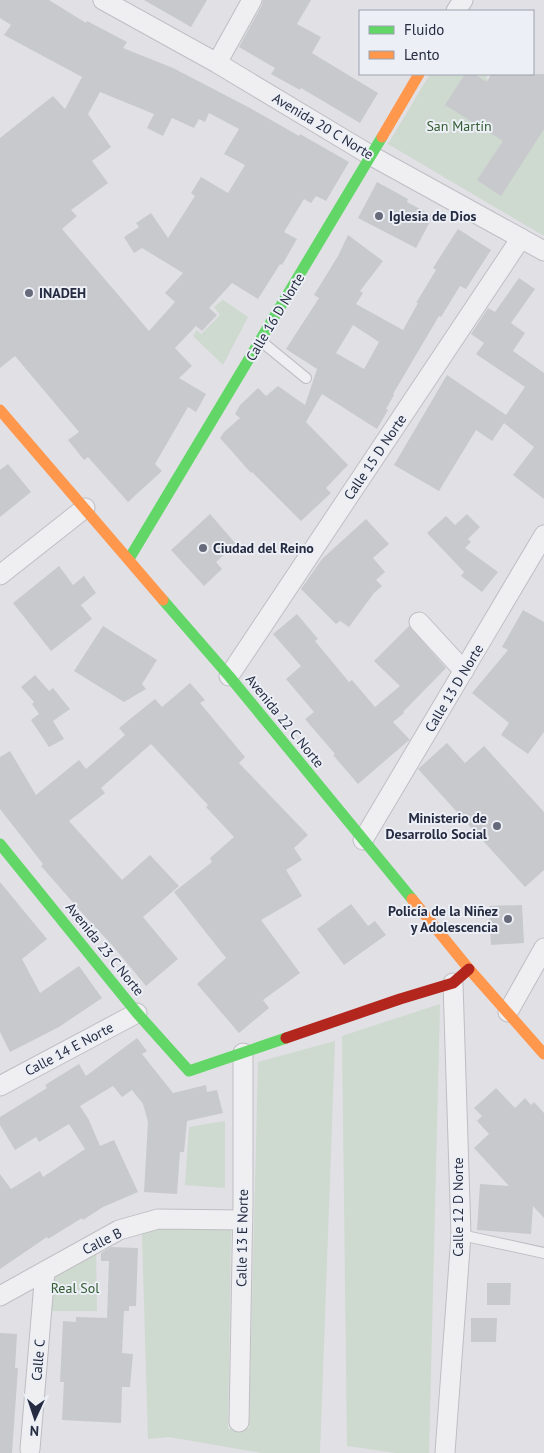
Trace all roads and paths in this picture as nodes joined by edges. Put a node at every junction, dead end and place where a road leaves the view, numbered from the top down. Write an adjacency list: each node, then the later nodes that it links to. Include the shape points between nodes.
1 (103, 0): 3 (street, Avenida 20 C Norte)
2 (252, 0): 3 (street)
3 (217, 62): 5 (street, Avenida 20 C Norte)
4 (418, 75): 5 (street, Calle 16 D Norte)
5 (370, 155): 6 (street, Avenida 20 C Norte); 8 (street, Calle 16 D Norte)
6 (520, 238): 7 (street, Avenida 20 C Norte); 17 (street, Calle 15 D Norte)
7 (544, 251)
8 (261, 341): 9 (lane); 13 (street, Calle 16 D Norte)
9 (306, 378)
10 (0, 410): 11 (street, Avenida 22 C Norte)
11 (85, 508): 13 (street, Avenida 22 C Norte); 14 (street)
12 (544, 535): 16 (street, Calle 13 D Norte)
13 (129, 559): 17 (street, Avenida 22 C Norte)
14 (0, 575)
15 (419, 622): 16 (street)
16 (464, 671): 18 (street, Calle 13 D Norte)
17 (230, 676): 18 (street, Avenida 22 C Norte)
18 (363, 840): 21 (street, Avenida 22 C Norte)
19 (0, 844): 24 (street, Avenida 23 C Norte)
20 (544, 948): 23 (street)
21 (469, 969): 22 (street); 23 (street, Avenida 22 C Norte)
22 (453, 983): 25 (street); 29 (street, Calle 12 D Norte)
23 (508, 1012): 26 (street, Avenida 22 C Norte)
24 (137, 1013): 25 (street, Avenida 23 C Norte, via 189,1071); 27 (street, Calle 14 E Norte)
25 (243, 1053): 28 (street, Calle 13 E Norte)
26 (544, 1054)
27 (0, 1086)
28 (243, 1220): 31 (street, Calle B, via 158,1220 119,1230); 33 (street, Calle 13 E Norte)
29 (461, 1235): 30 (lane); 35 (street, Calle 12 D Norte)
30 (544, 1253)
31 (45, 1271): 32 (street, Calle B); 34 (street, Calle C)
32 (0, 1296)
33 (239, 1422)
34 (30, 1449)
35 (445, 1453)

